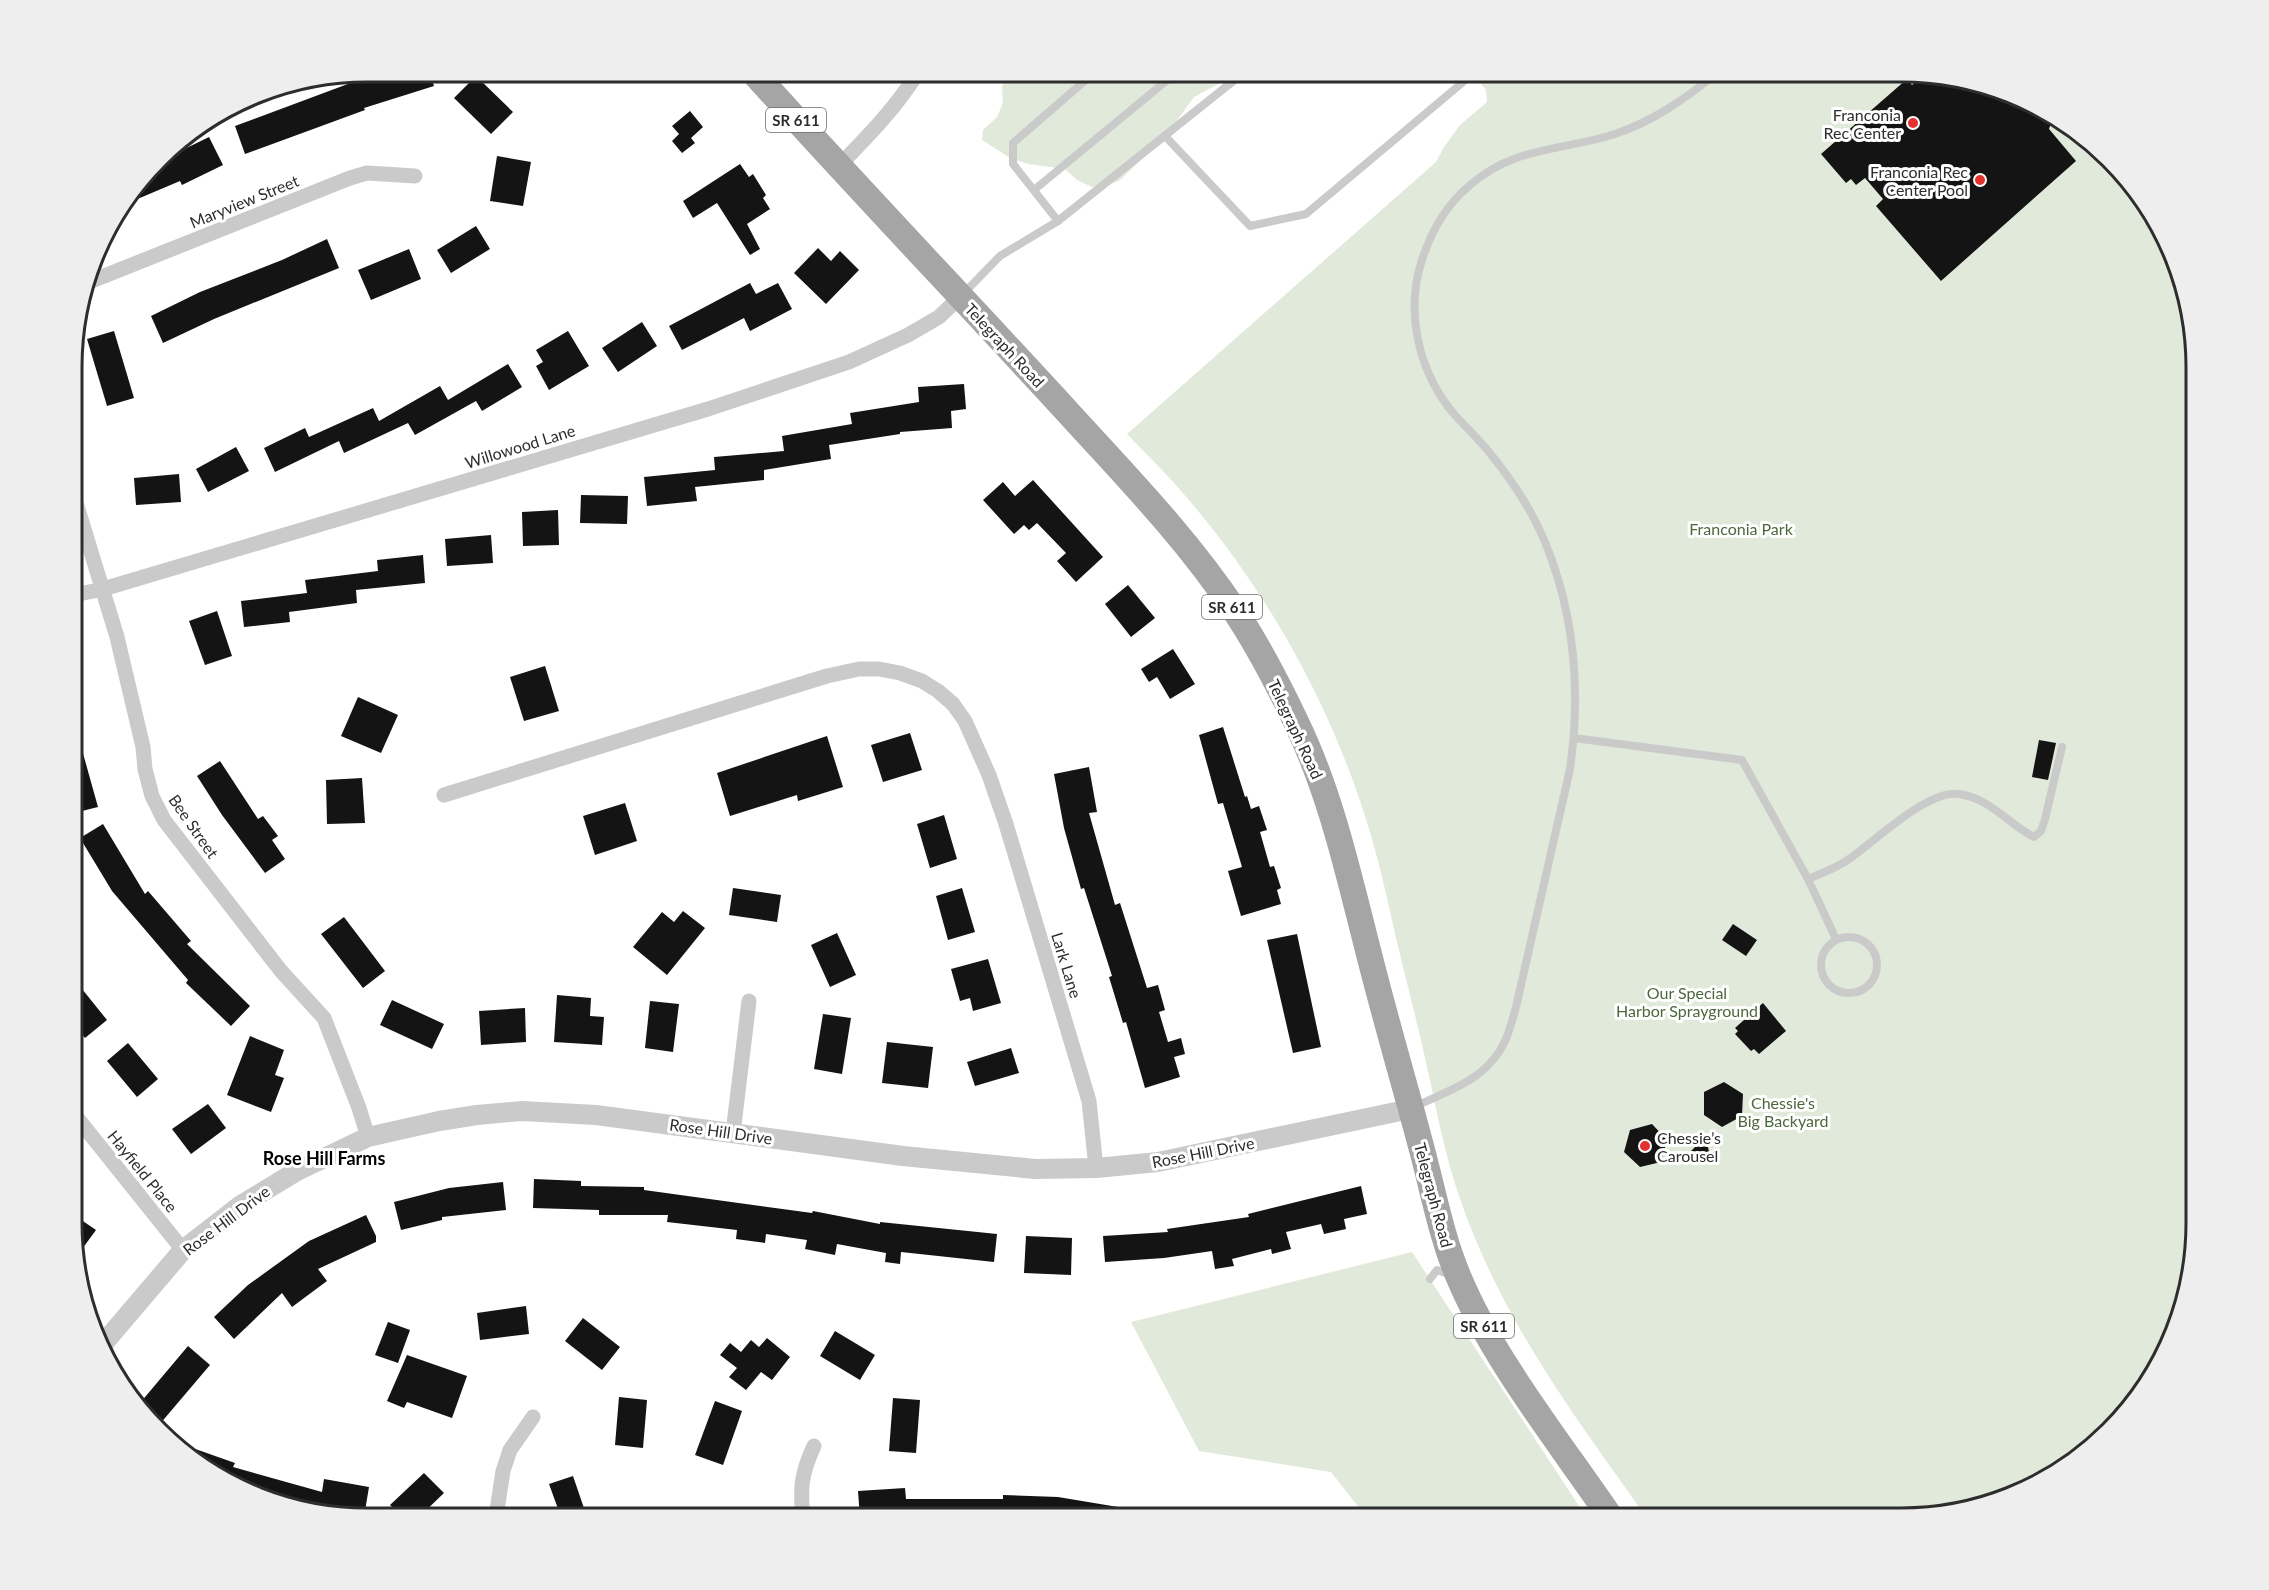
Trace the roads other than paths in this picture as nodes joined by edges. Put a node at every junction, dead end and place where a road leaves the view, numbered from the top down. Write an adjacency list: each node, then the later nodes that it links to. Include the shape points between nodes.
1 (762, 82): 9 (main road, Telegraph Road / SR 611)
2 (912, 82): 9 (street)
3 (1083, 82): 11 (lane, via 1013,143 1013,164)
4 (1165, 82): 11 (lane)
5 (1229, 82): 8 (lane)
6 (1463, 82): 8 (lane, via 1306,214 1250,226)
7 (1705, 82): 18 (lane, via 1669,109 1636,126 1593,141 1528,153 1490,170 1468,186 1440,220 1418,274 1414,312 1418,340 1434,385 1511,481 1544,540 1560,582 1575,657)
8 (1165, 136): 12 (lane)
9 (838, 167): 14 (main road, Telegraph Road / SR 611)
10 (416, 176): 13 (street, Maryview Street, via 368,173 350,178)
11 (1034, 190): 12 (lane)
12 (1058, 221): 14 (lane, via 1000,256)
13 (97, 279)
14 (961, 296): 16 (street, Willowood Lane, via 939,317 849,362 708,409); 24 (main road, Telegraph Road / SR 611, via 1168,524 1254,640 1296,722 1324,790)
15 (82, 518): 16 (street, Bee Street)
16 (103, 589): 17 (street, Willowood Lane); 27 (street, Bee Street, via 152,796 164,820 280,971 324,1018)
17 (82, 594)
18 (1574, 738): 21 (lane, via 1742,760); 24 (lane, via 1506,1038 1480,1074)
19 (2062, 747): 21 (lane, via 2045,819 2034,837 1977,800 1958,793 1942,795 1913,811 1848,860)
20 (444, 795): 28 (street, Lark Lane, via 827,676 879,669 922,681 953,704 965,721 989,775 1089,1101)
21 (1808, 879): 22 (lane)
22 (1836, 939): 22 (lane, via 1822,954 1822,975 1836,990 1857,992 1873,980 1877,959 1873,949 1856,937)
23 (749, 1001): 26 (street)
24 (1410, 1109): 28 (street, Rose Hill Drive, via 1191,1156); 30 (main road, Telegraph Road / SR 611)
25 (82, 1123): 29 (street, Hayfield Place)
26 (732, 1133): 27 (street, Rose Hill Drive, via 596,1115 522,1112 440,1121); 28 (street, Rose Hill Drive, via 993,1166)
27 (368, 1137): 29 (street, Rose Hill Drive, via 261,1193)
28 (1096, 1168)
29 (183, 1250): 32 (street, Rose Hill Drive)
30 (1459, 1277): 31 (lane, via 1437,1270); 37 (main road, Telegraph Road / SR 611, via 1508,1368)
31 (1430, 1279)
32 (107, 1339)
33 (533, 1417): 35 (street, via 510,1450)
34 (814, 1446): 36 (street, via 804,1468)
35 (497, 1508)
36 (802, 1508)
37 (1604, 1508)

